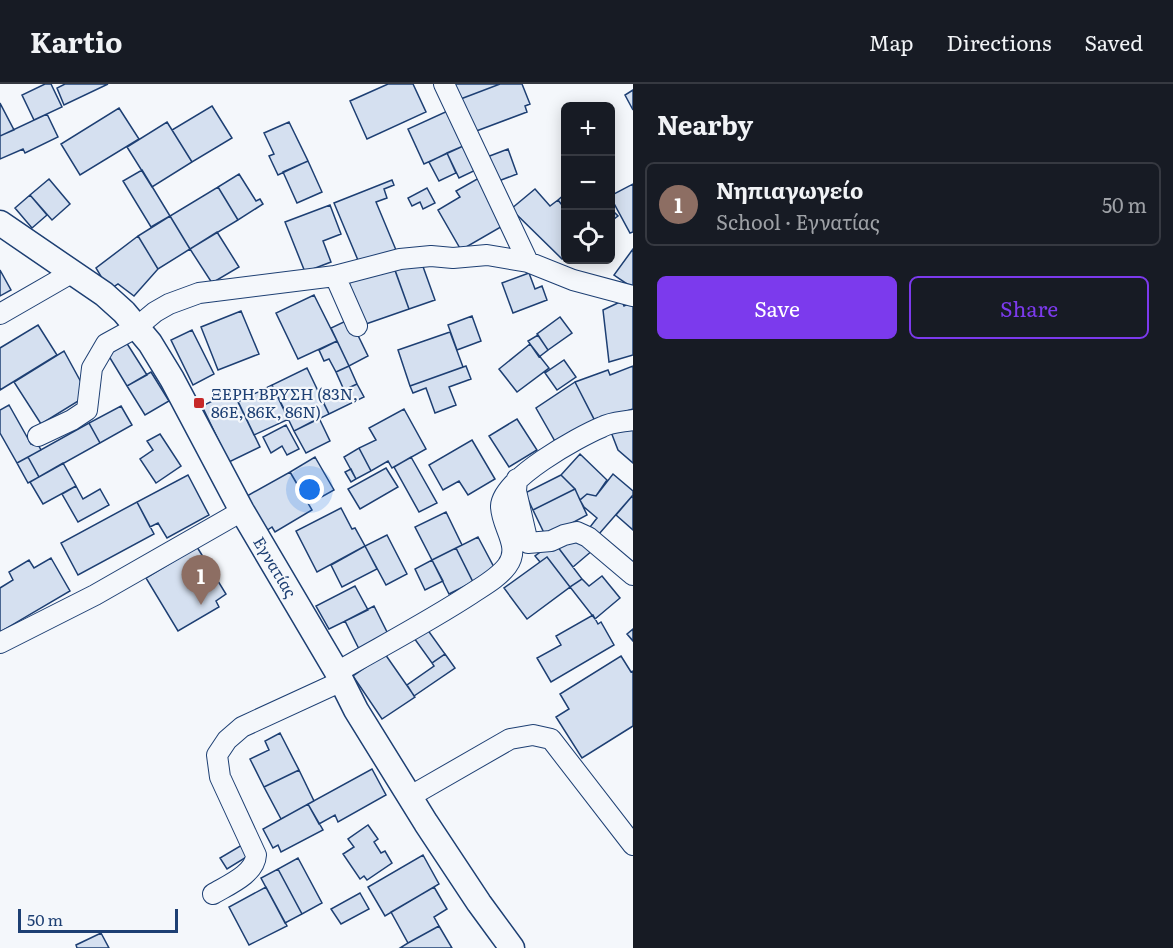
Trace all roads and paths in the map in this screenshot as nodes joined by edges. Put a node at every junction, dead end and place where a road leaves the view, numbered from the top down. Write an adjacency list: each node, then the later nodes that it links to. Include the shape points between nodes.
1 (444, 84): 3 (street)
2 (0, 223): 4 (street, Εγνατίας)
3 (528, 261): 5 (street, via 487,255 431,256 400,259); 6 (street, via 573,280)
4 (73, 272): 7 (street); 9 (street, Εγνατίας, via 104,294)
5 (335, 276): 8 (street); 9 (street, via 199,293 169,304)
6 (633, 296)
7 (0, 314)
8 (357, 326)
9 (137, 327): 11 (street, via 106,344 92,368 87,410); 12 (street, Εγνατίας, via 172,379)
10 (633, 420): 13 (street, via 604,426 540,462 508,488 501,504 502,517)
11 (38, 436)
12 (242, 512): 15 (street, via 95,595); 16 (street, Εγνατίας)
13 (521, 544): 14 (street, via 552,541 578,532); 16 (street, via 497,576)
14 (633, 575)
15 (0, 643)
16 (340, 676): 17 (street, Εγνατίας); 19 (street, via 242,727 217,755 220,777 256,862)
17 (409, 797): 18 (street, via 510,739 532,735 551,739); 20 (street, Εγνατίας)
18 (633, 845)
19 (213, 894)
20 (512, 948)

